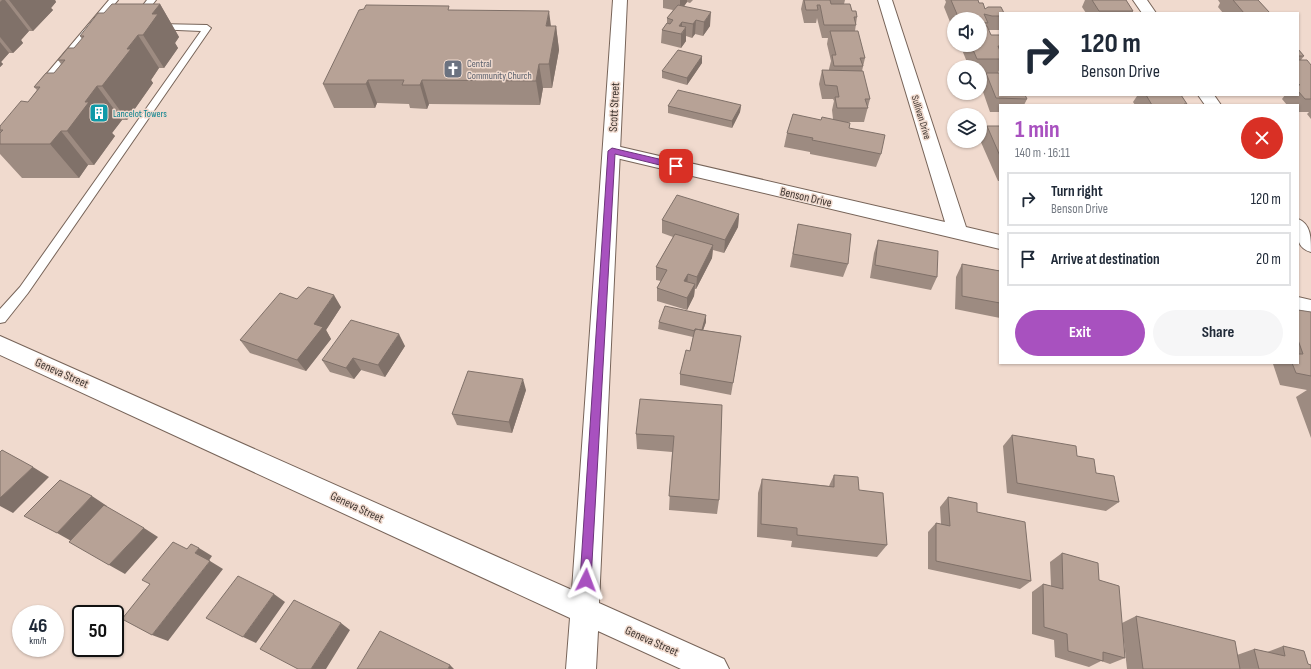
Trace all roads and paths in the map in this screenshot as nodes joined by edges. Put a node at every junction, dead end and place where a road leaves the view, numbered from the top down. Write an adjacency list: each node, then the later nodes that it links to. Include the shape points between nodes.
1 (114, 0): 7 (lane)
2 (152, 0): 19 (lane, via 131,27 207,28 24,290)
3 (620, 0): 12 (main road, Scott Street)
4 (885, 0): 14 (main road, Sullivan Drive)
5 (1140, 0): 6 (main road)
6 (1148, 12)
7 (92, 26): 8 (lane); 9 (lane)
8 (107, 26)
9 (60, 64): 10 (lane); 11 (lane)
10 (72, 68)
11 (36, 92)
12 (612, 151): 14 (main road, Benson Drive); 21 (main road, Scott Street)
13 (1299, 227): 16 (main road)
14 (958, 233): 15 (main road, Benson Drive)
15 (999, 242)
16 (1311, 245)
17 (1299, 305): 18 (main road)
18 (1311, 308)
19 (0, 318)
20 (0, 345): 21 (main road, Geneva Street)
21 (584, 611): 22 (main road, Scott Street); 23 (main road, Geneva Street)
22 (581, 669)
23 (714, 669)

